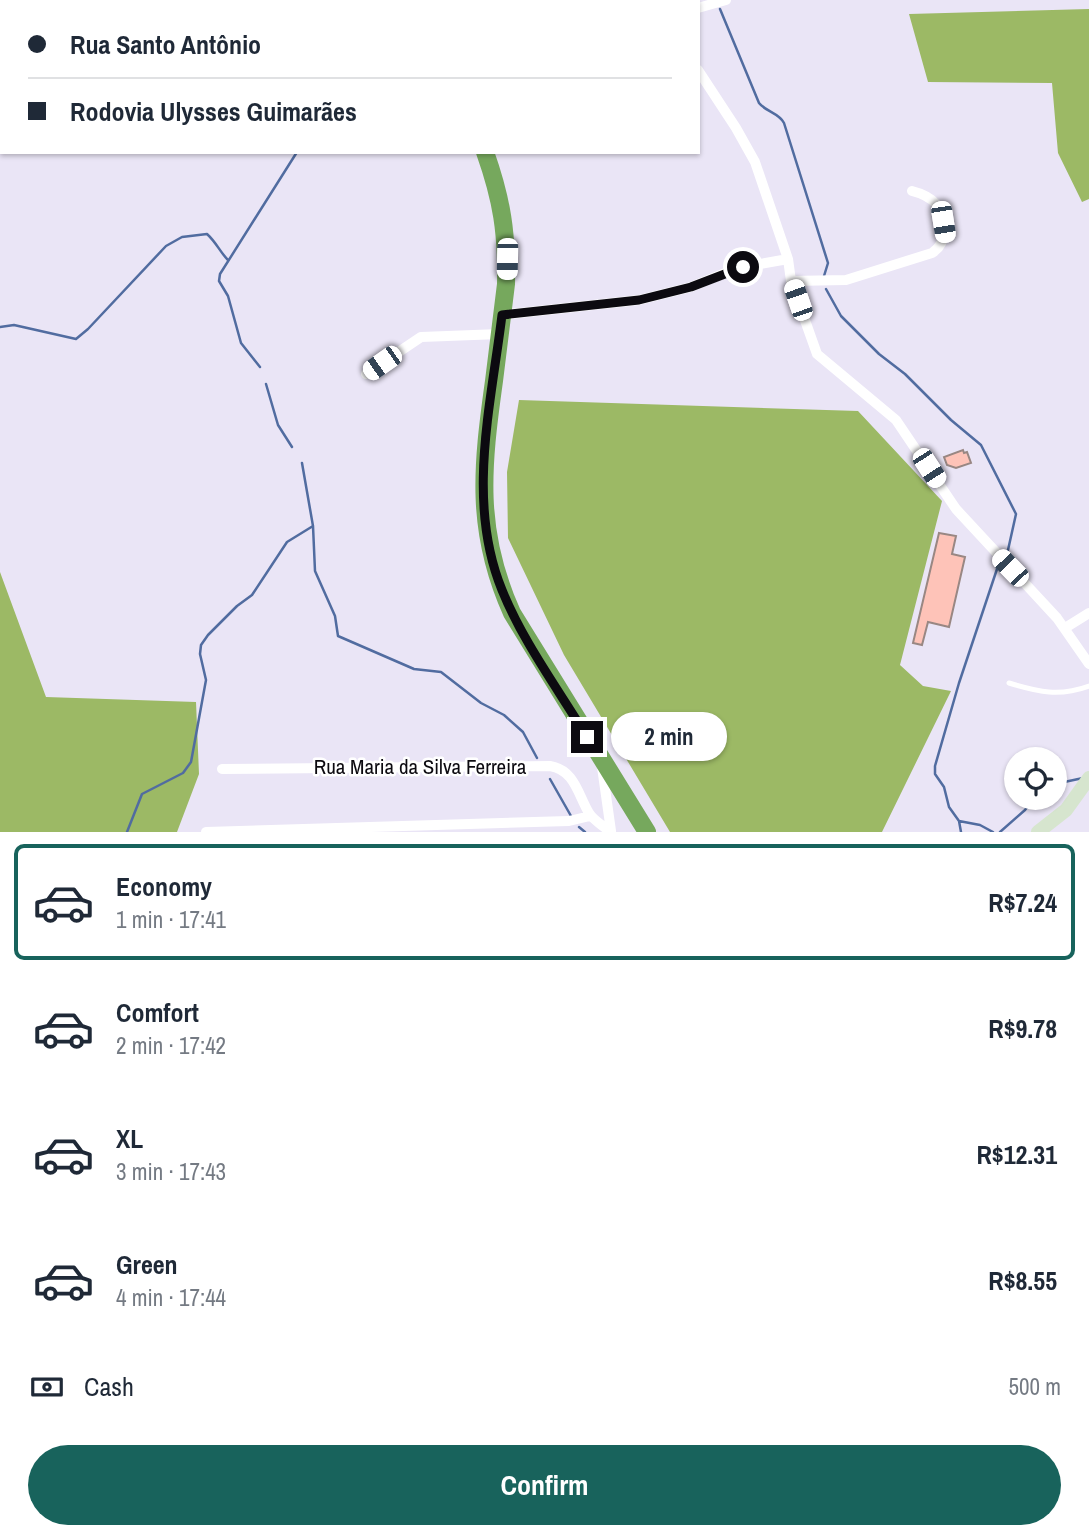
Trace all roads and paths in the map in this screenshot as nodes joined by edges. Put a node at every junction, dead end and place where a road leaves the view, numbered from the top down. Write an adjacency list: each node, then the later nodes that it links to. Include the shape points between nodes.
1 (726, 0): 2 (street)
2 (700, 7)
3 (700, 73): 6 (street, via 755,162)
4 (486, 154): 8 (highway, via 504,221)
5 (912, 191): 7 (street, via 940,209 945,237 940,248 859,278)
6 (788, 259): 7 (street); 8 (street, via 737,268 691,287 639,300)
7 (791, 281): 12 (street, via 817,354 896,419 964,519)
8 (502, 315): 9 (highway)
9 (500, 334): 10 (street, via 421,337); 16 (highway, via 483,468 492,559 512,613)
10 (366, 374)
11 (1089, 613): 12 (street)
12 (1065, 628): 13 (street)
13 (1089, 664)
14 (1009, 683): 15 (lane, via 1058,694)
15 (1089, 686)
16 (599, 756): 21 (street); 22 (highway)
17 (222, 769): 19 (street, Rua Maria da Silva Ferreira, via 550,766 573,780)
18 (1089, 778): 23 (street, via 1066,810)
19 (590, 816): 20 (street, via 569,821); 21 (street)
20 (206, 832)
21 (611, 832)
22 (647, 832)
23 (1038, 832)

